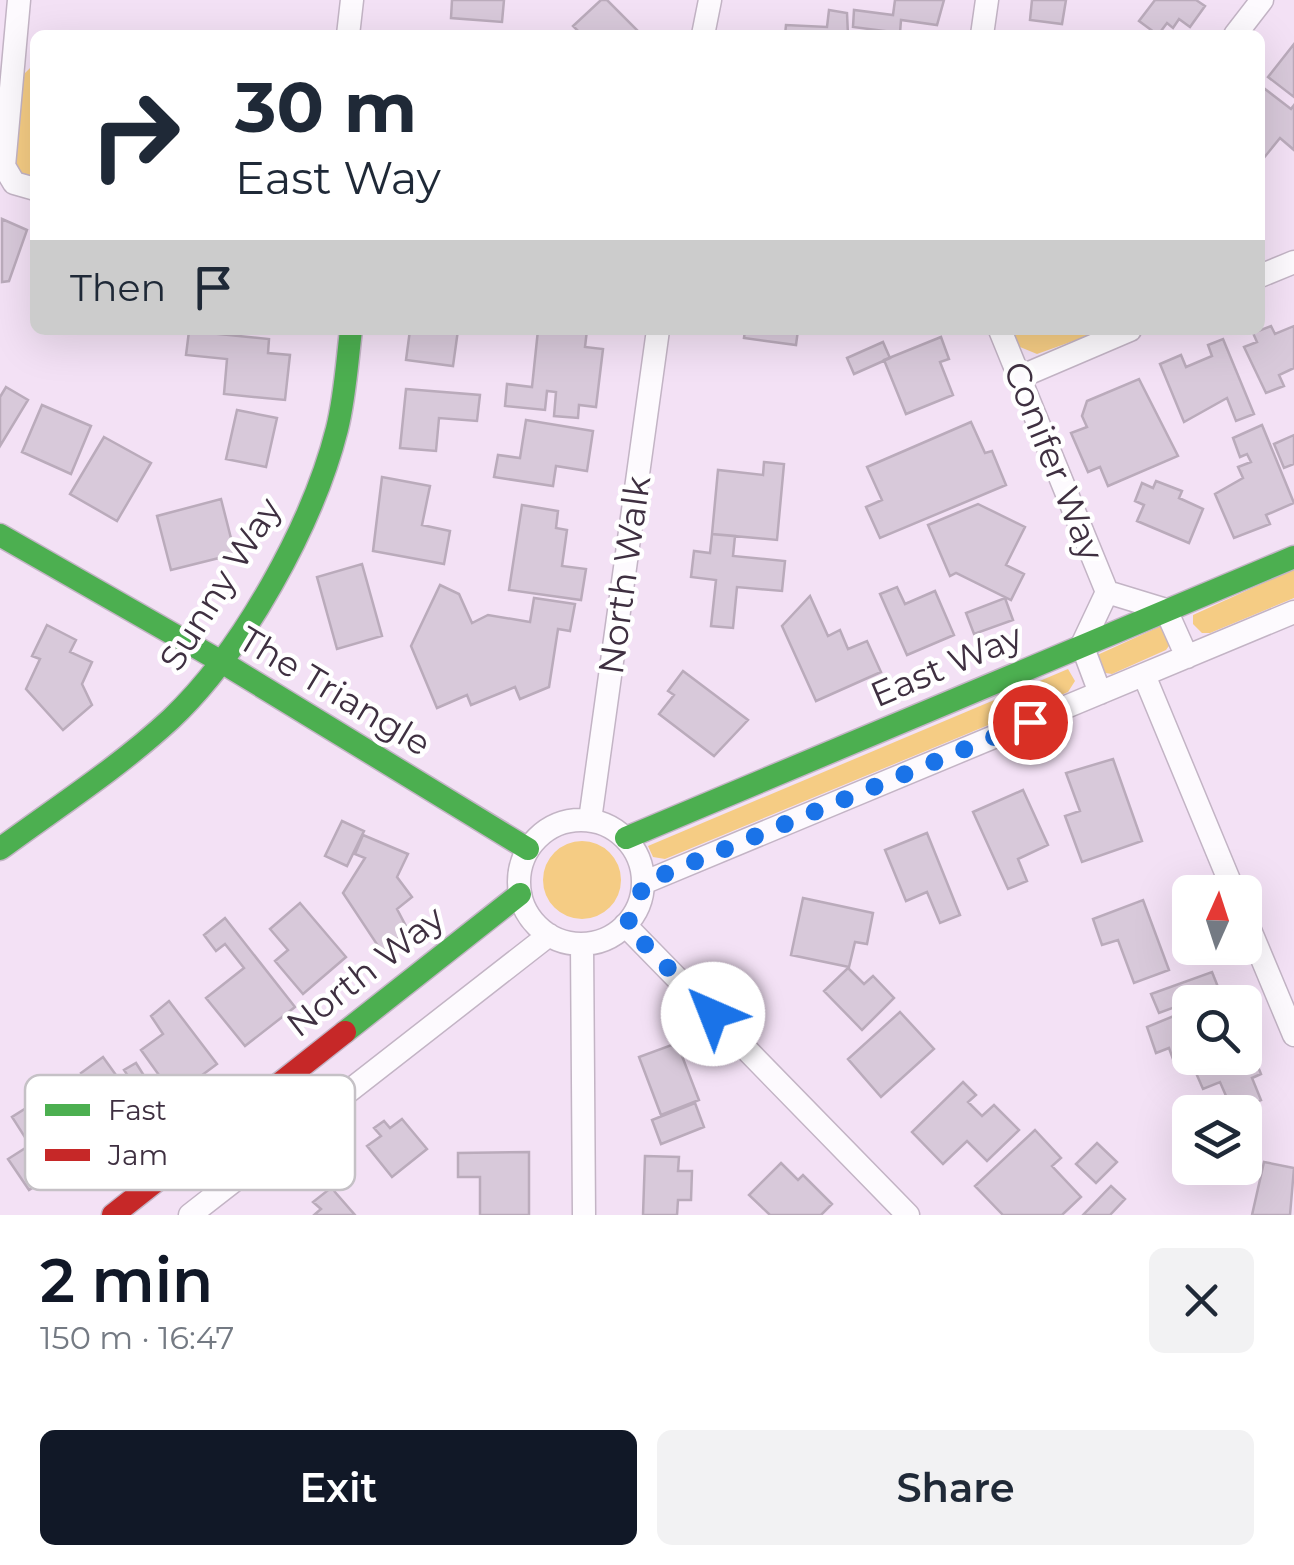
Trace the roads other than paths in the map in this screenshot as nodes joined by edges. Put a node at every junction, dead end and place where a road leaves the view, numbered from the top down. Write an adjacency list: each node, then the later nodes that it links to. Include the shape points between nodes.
1 (19, 0): 10 (street)
2 (352, 0): 6 (street)
3 (710, 0): 7 (street)
4 (987, 0): 8 (street)
5 (1262, 0): 9 (street)
6 (349, 30)
7 (704, 30)
8 (983, 30)
9 (1238, 30)
10 (16, 48): 11 (street, via 4,166 14,183)
11 (30, 188)
12 (1294, 262): 13 (street)
13 (1265, 274)
14 (350, 335): 26 (street, Sunny Way, via 323,476)
15 (657, 335): 29 (street, North Walk)
16 (1002, 335): 18 (street, Conifer Way)
17 (1118, 335): 18 (street)
18 (1020, 377): 21 (street, Conifer Way)
19 (0, 535): 26 (street, The Triangle)
20 (1294, 557): 22 (street, East Way)
21 (1107, 592): 22 (street, Conifer Way); 24 (street, Conifer Way)
22 (1166, 610): 24 (street, East Way); 25 (street)
23 (1294, 612): 25 (street)
24 (1082, 646): 28 (street); 30 (street, East Way)
25 (1187, 657): 27 (street)
26 (220, 662): 31 (street, Sunny Way, via 162,725); 32 (street, The Triangle)
27 (1144, 675): 28 (street); 33 (street)
28 (1100, 693): 34 (street)
29 (590, 820): 30 (street); 32 (street, via 544,832)
30 (626, 838): 34 (street)
31 (0, 849)
32 (528, 849): 35 (street, via 519,871)
33 (1227, 875)
34 (643, 883): 36 (street)
35 (520, 894): 37 (street); 41 (street, North Way)
36 (626, 925): 38 (street); 48 (street)
37 (548, 934): 38 (street); 42 (street)
38 (582, 944): 47 (street)
39 (1262, 959): 40 (street)
40 (1294, 1036)
41 (290, 1075)
42 (355, 1086)
43 (145, 1190): 45 (street, North Way)
44 (222, 1190): 46 (street)
45 (113, 1215)
46 (190, 1215)
47 (584, 1215)
48 (908, 1215)

